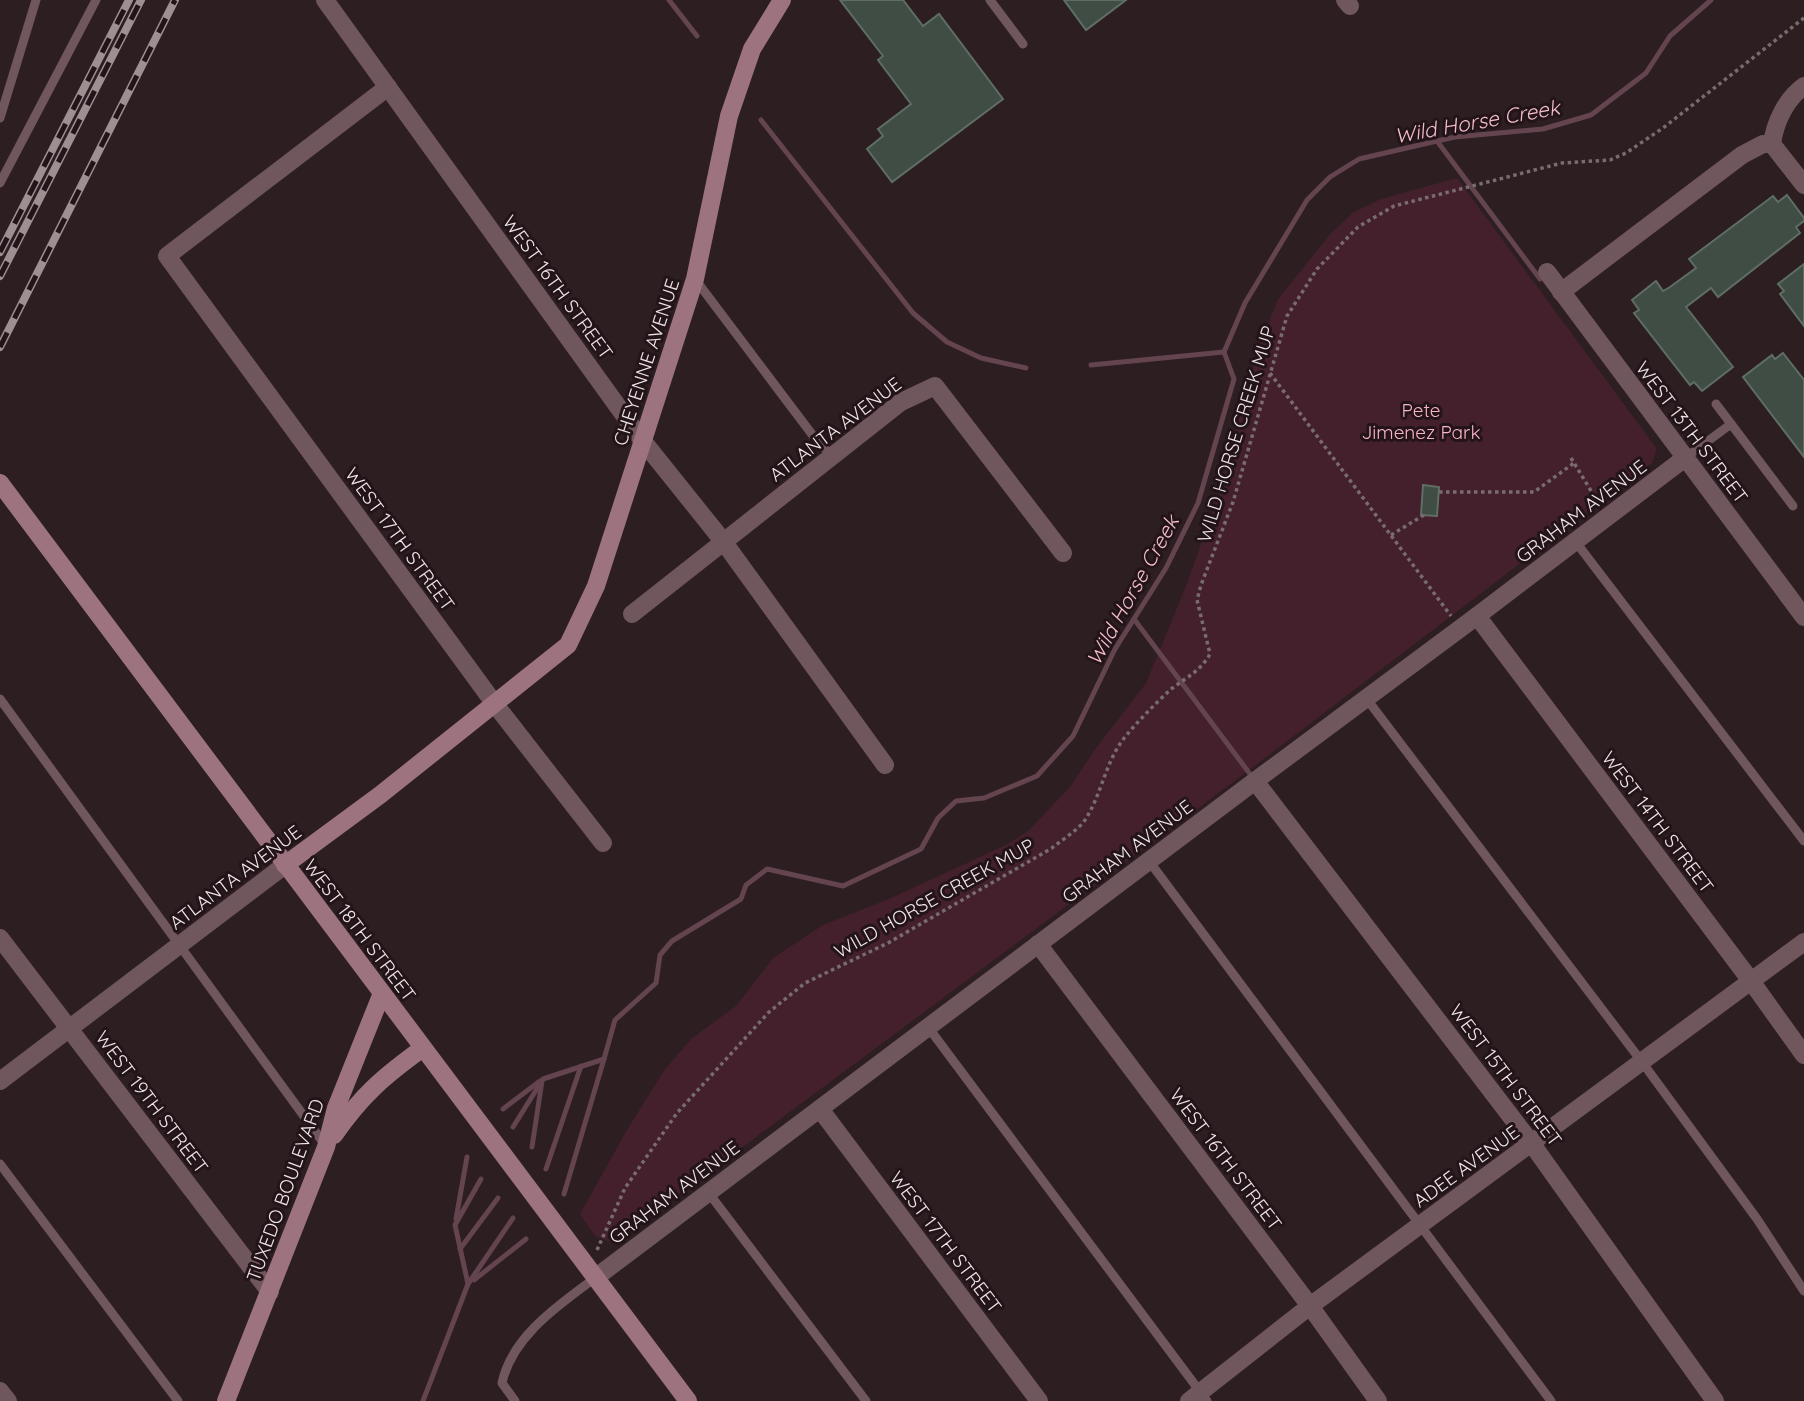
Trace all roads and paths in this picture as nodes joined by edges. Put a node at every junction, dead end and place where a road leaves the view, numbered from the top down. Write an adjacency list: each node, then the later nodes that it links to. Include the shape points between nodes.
1 (36, 0): 10 (lane)
2 (96, 0): 12 (lane)
3 (325, 0): 9 (street, WEST 16TH STREET)
4 (782, 0): 15 (street, CHEYENNE AVENUE, via 752,49 729,116)
5 (990, 0): 7 (lane)
6 (1804, 18): 17 (path, WILD HORSE CREEK MUP, via 1664,128 1611,160 1562,163 1394,206 1373,217 1317,269 1287,316)
7 (1023, 44)
8 (1804, 86): 11 (street, via 1794,93 1774,128)
9 (388, 87): 20 (street, WEST 16TH STREET); 40 (street, WEST 17TH STREET, via 167,256)
10 (0, 118)
11 (1772, 144): 13 (street); 16 (street, via 1742,155)
12 (0, 183)
13 (1804, 184)
14 (1547, 272): 16 (street, WEST 13TH STREET)
15 (695, 279): 20 (street, CHEYENNE AVENUE); 21 (lane)
16 (1561, 292): 23 (street, WEST 13TH STREET)
17 (1270, 373): 30 (path); 65 (path, WILD HORSE CREEK MUP, via 1233,502 1199,592 1210,654 1203,667 1171,690 1125,736 1084,822 1073,832 888,943 805,984 768,1012 677,1113 625,1188)
18 (1716, 404): 19 (lane)
19 (1731, 424): 23 (lane); 27 (lane)
20 (642, 440): 31 (street, WEST 16TH STREET); 40 (street, CHEYENNE AVENUE, via 596,586 568,645)
21 (832, 456): 31 (street, ATLANTA AVENUE); 33 (street, ATLANTA AVENUE, via 901,402 935,386)
22 (1571, 458): 24 (path)
23 (1685, 458): 29 (street, GRAHAM AVENUE); 36 (street, WEST 13TH STREET)
24 (1574, 463): 26 (path, via 1534,492); 29 (path)
25 (1, 485): 46 (street, WEST 18TH STREET)
26 (1439, 492)
27 (1793, 506)
28 (1424, 515): 30 (path)
29 (1607, 517): 32 (street, GRAHAM AVENUE)
30 (1391, 535): 37 (path)
31 (723, 541): 34 (street, ATLANTA AVENUE); 41 (street, WEST 16TH STREET)
32 (1575, 541): 35 (street, GRAHAM AVENUE); 43 (lane)
33 (1063, 553)
34 (632, 614)
35 (1477, 617): 37 (street, GRAHAM AVENUE); 51 (street, WEST 14TH STREET)
36 (1804, 617)
37 (1461, 629): 38 (street, GRAHAM AVENUE)
38 (1366, 698): 42 (street, GRAHAM AVENUE); 57 (lane)
39 (0, 699): 50 (lane)
40 (494, 703): 44 (street, WEST 17TH STREET); 46 (street, ATLANTA AVENUE, via 380,796)
41 (885, 765)
42 (1255, 781): 45 (street, GRAHAM AVENUE); 60 (street, WEST 15TH STREET)
43 (1804, 841)
44 (603, 843)
45 (1149, 860): 49 (street, GRAHAM AVENUE); 64 (lane)
46 (285, 865): 50 (street, ATLANTA AVENUE); 52 (street, WEST 18TH STREET)
47 (0, 938): 54 (street, WEST 19TH STREET)
48 (1804, 942): 51 (street, ADEE AVENUE)
49 (1038, 944): 53 (street, GRAHAM AVENUE); 68 (street, WEST 16TH STREET)
50 (180, 945): 54 (street, ATLANTA AVENUE); 61 (lane)
51 (1751, 981): 56 (street, WEST 14TH STREET); 57 (street, ADEE AVENUE)
52 (382, 993): 55 (street, WEST 18TH STREET); 61 (street, TUXEDO BOULEVARD, via 336,1108)
53 (928, 1027): 59 (street, GRAHAM AVENUE); 70 (lane)
54 (70, 1028): 58 (street, ATLANTA AVENUE); 67 (street, WEST 19TH STREET)
55 (423, 1048): 61 (street, via 366,1093); 65 (street, WEST 18TH STREET)
56 (1804, 1055)
57 (1642, 1062): 60 (street, ADEE AVENUE); 66 (lane)
58 (0, 1081)
59 (820, 1109): 63 (street, GRAHAM AVENUE); 77 (street, WEST 17TH STREET)
60 (1532, 1144): 64 (street, ADEE AVENUE); 80 (street, WEST 15TH STREET)
61 (326, 1147): 67 (street, TUXEDO BOULEVARD)
62 (0, 1164): 72 (lane)
63 (708, 1192): 65 (street, GRAHAM AVENUE); 76 (lane)
64 (1422, 1225): 68 (street, ADEE AVENUE); 79 (lane)
65 (592, 1273): 74 (lane, via 517,1348 502,1383); 75 (street, WEST 18TH STREET)
66 (1804, 1291)
67 (270, 1292): 73 (street, TUXEDO BOULEVARD)
68 (1310, 1306): 70 (street, ADEE AVENUE); 78 (street, WEST 16TH STREET)
69 (0, 1391): 71 (street)
70 (1198, 1398)
71 (8, 1401)
72 (178, 1401)
73 (226, 1401)
74 (515, 1401)
75 (688, 1401)
76 (866, 1401)
77 (1039, 1401)
78 (1378, 1401)
79 (1551, 1401)
80 (1715, 1401)

